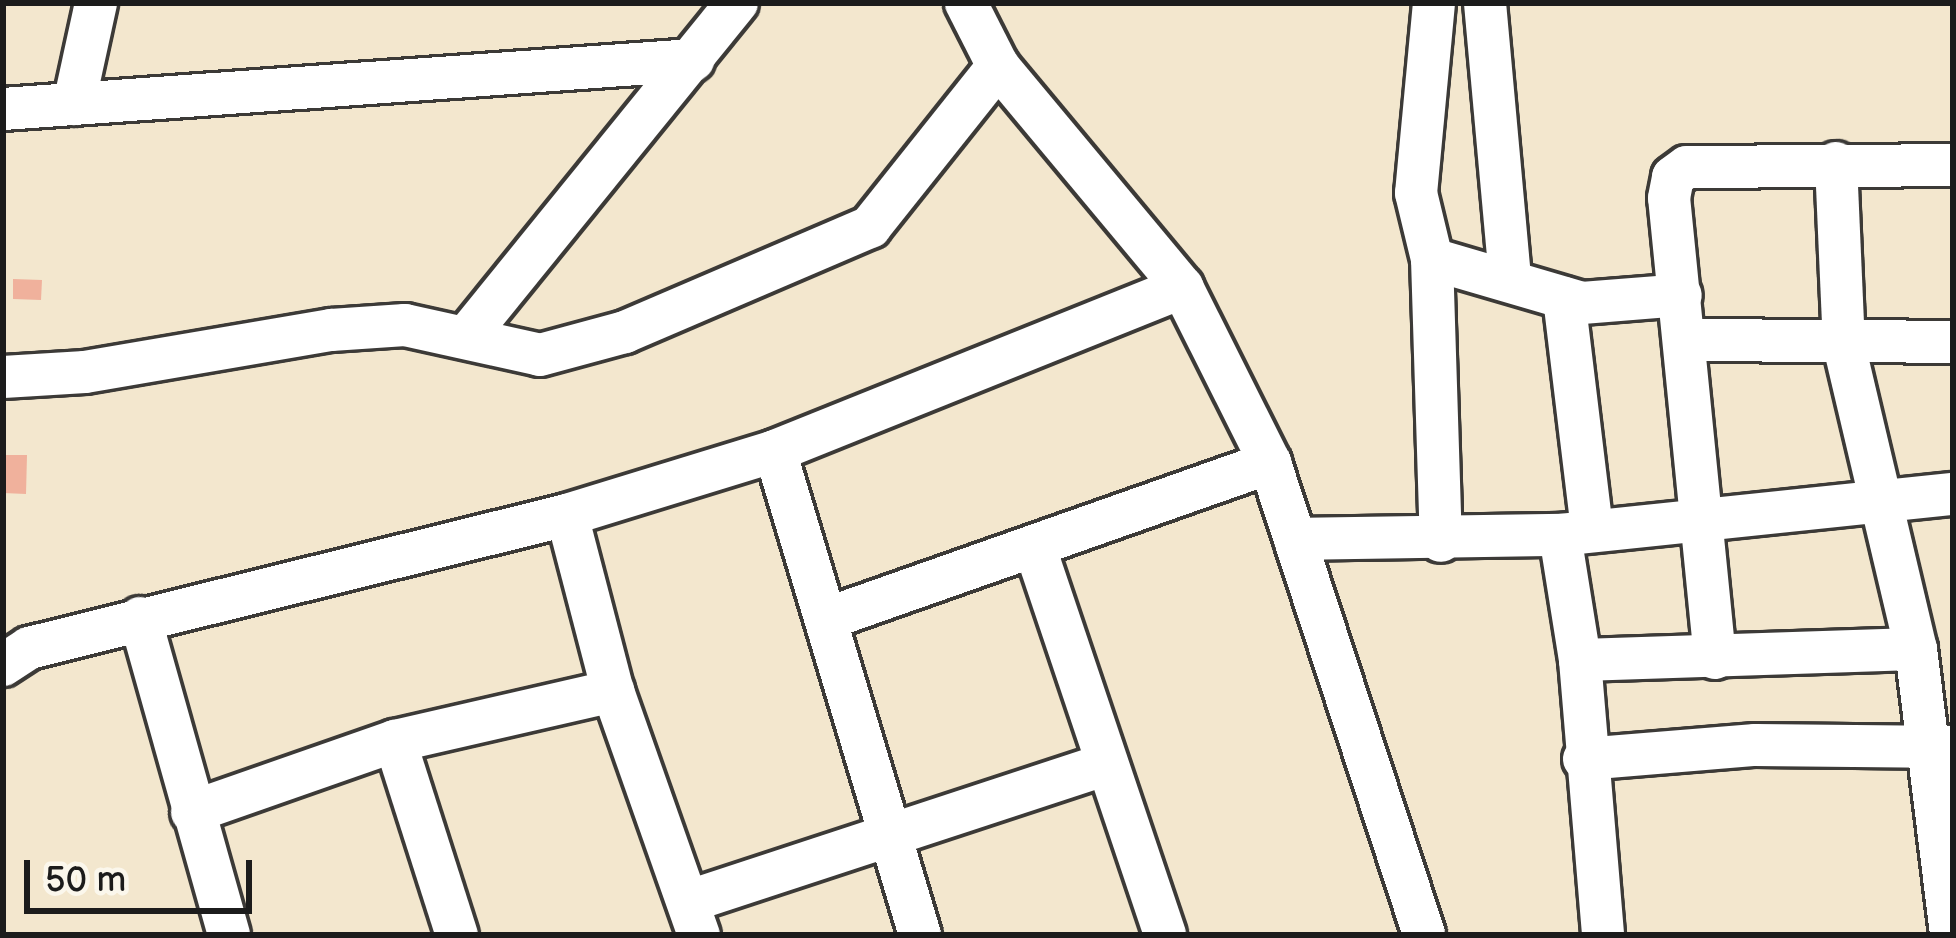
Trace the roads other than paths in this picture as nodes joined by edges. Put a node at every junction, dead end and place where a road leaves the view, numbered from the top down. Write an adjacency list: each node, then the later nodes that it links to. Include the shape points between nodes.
1 (96, 3): 8 (street)
2 (736, 3): 6 (street)
3 (966, 3): 7 (street)
4 (1433, 3): 12 (street, via 1416,193)
5 (1485, 3): 13 (street)
6 (693, 60): 8 (street); 17 (street)
7 (998, 66): 14 (street); 17 (street, via 900,198 840,245 625,332 540,356)
8 (74, 104): 9 (street)
9 (3, 109)
10 (1836, 163): 11 (street); 15 (street, via 1687,167 1673,177); 20 (street)
11 (1953, 165)
12 (1432, 259): 13 (street); 30 (street)
13 (1510, 277): 16 (street)
14 (1182, 287): 22 (street); 23 (street)
15 (1681, 296): 16 (street); 18 (street)
16 (1564, 298): 28 (street)
17 (467, 336): 21 (street, via 405,326 331,330 85,372)
18 (1688, 340): 20 (street); 27 (street)
19 (1953, 342): 20 (street)
20 (1844, 345): 25 (street)
21 (3, 377)
22 (775, 451): 26 (street); 33 (street)
23 (1270, 463): 29 (street); 31 (street)
24 (1953, 494): 25 (street)
25 (1887, 504): 27 (street); 34 (street)
26 (567, 515): 32 (street); 38 (street)
27 (1706, 518): 28 (street); 35 (street)
28 (1576, 532): 30 (street); 36 (street)
29 (1295, 539): 30 (street); 50 (street)
30 (1441, 541)
31 (1035, 548): 33 (street); 42 (street)
32 (140, 617): 37 (street, via 28,648); 43 (street)
33 (826, 619): 44 (street)
34 (1916, 649): 35 (street); 40 (street)
35 (1715, 658): 36 (street)
36 (1580, 660): 41 (street)
37 (3, 665)
38 (613, 691): 39 (street); 45 (street)
39 (395, 741): 43 (street); 47 (street)
40 (1942, 748): 41 (street, via 1755,745); 52 (street)
41 (1584, 759): 51 (street)
42 (1104, 765): 44 (street); 49 (street)
43 (192, 812): 46 (street)
44 (892, 829): 45 (street); 48 (street)
45 (695, 918)
46 (229, 935)
47 (457, 935)
48 (920, 935)
49 (1165, 935)
50 (1424, 935)
51 (1603, 935)
52 (1951, 935)

